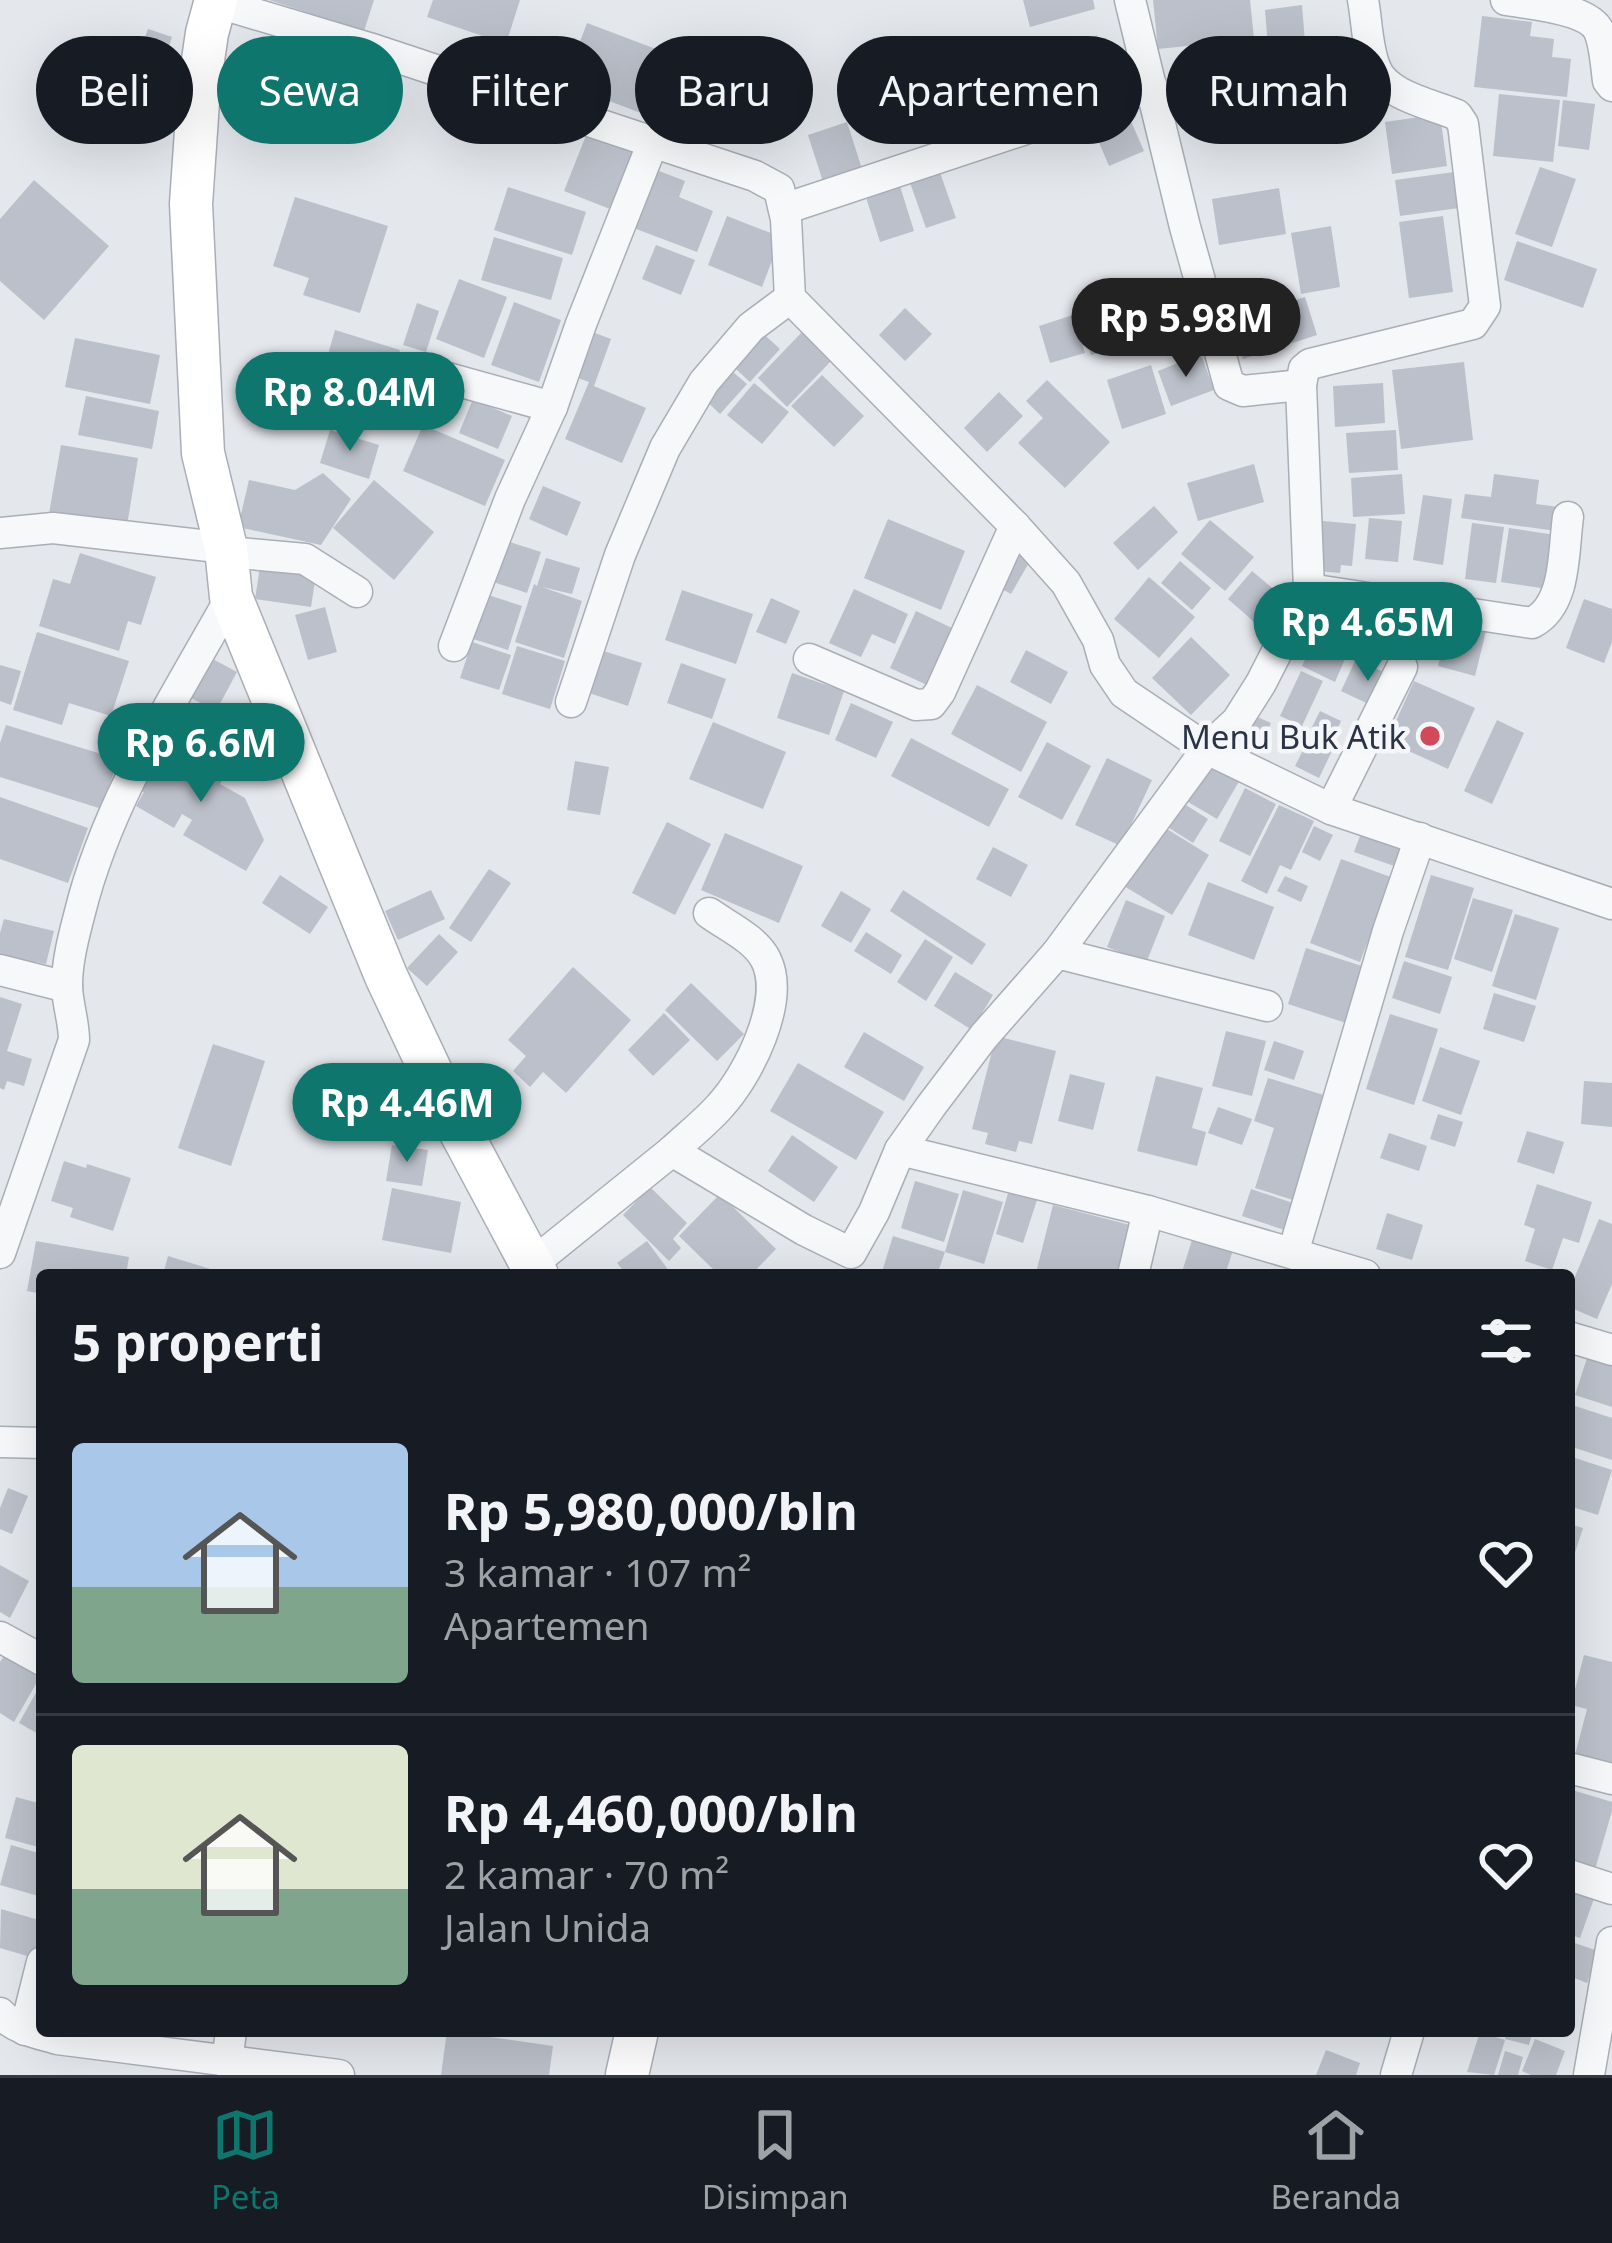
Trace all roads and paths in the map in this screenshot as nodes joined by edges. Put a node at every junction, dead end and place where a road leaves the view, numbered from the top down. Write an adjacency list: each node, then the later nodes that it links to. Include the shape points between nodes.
1 (1130, 0): 6 (street)
2 (1364, 0): 13 (street, via 1381,79 1463,124 1485,306 1473,325 1310,364)
3 (1506, 0): 5 (street, via 1591,21)
4 (215, 1): 7 (street); 18 (street, via 191,204 203,453)
5 (1612, 86)
6 (1152, 87): 10 (street); 13 (street, via 1228,385)
7 (635, 136)
8 (652, 144): 14 (street)
9 (659, 144): 10 (street, via 755,176 779,189)
10 (784, 208): 11 (street)
11 (790, 298): 16 (street); 25 (street, via 751,327 704,382 665,448)
12 (433, 374): 14 (street)
13 (1301, 385): 19 (street)
14 (552, 407): 22 (street)
15 (1568, 517): 19 (street, via 1551,610 1532,623)
16 (1015, 526): 23 (street, via 931,704 916,705); 26 (street, via 1066,583 1124,693)
17 (0, 533): 18 (street, via 52,528)
18 (226, 548): 20 (street, via 305,559); 21 (street)
19 (1309, 590): 26 (street, via 1237,721)
20 (357, 592)
21 (231, 597): 33 (street, via 123,792 88,878); 41 (street, via 386,976)
22 (454, 646)
23 (808, 659)
24 (1402, 667): 27 (street)
25 (571, 702)
26 (1207, 749): 27 (street); 31 (street)
27 (1331, 809): 28 (street)
28 (1420, 838): 29 (street); 39 (street)
29 (1612, 904)
30 (709, 913): 36 (street, via 757,946 772,996 760,1044 723,1104)
31 (1057, 953): 34 (street); 35 (street)
32 (0, 970): 33 (street)
33 (67, 987): 38 (street, via 74,1040)
34 (1267, 1006)
35 (900, 1150): 37 (street); 40 (street)
36 (672, 1151): 40 (street); 41 (street)
37 (1148, 1210): 39 (street); 42 (street)
38 (0, 1253)
39 (1293, 1253): 43 (street)
40 (860, 1264)
41 (534, 1269)
42 (1134, 1269)
43 (1338, 1269)
44 (1575, 1339): 45 (street)
45 (1612, 1350)
46 (0, 1442): 47 (street)
47 (36, 1443)
48 (0, 1637): 49 (street)
49 (36, 1657)
50 (1575, 1770): 51 (street)
51 (1612, 1779)
52 (1575, 1877): 53 (street)
53 (1612, 1889)
54 (1612, 1942): 56 (street)
55 (36, 1974): 57 (street)
56 (1608, 1995): 67 (street)
57 (13, 2022)
58 (51, 2037): 62 (street)
59 (230, 2037): 62 (street)
60 (636, 2037): 64 (street)
61 (1407, 2037): 65 (street)
62 (227, 2062): 63 (street)
63 (340, 2075)
64 (627, 2075)
65 (1399, 2075): 66 (street)
66 (1422, 2075)
67 (1588, 2075)

